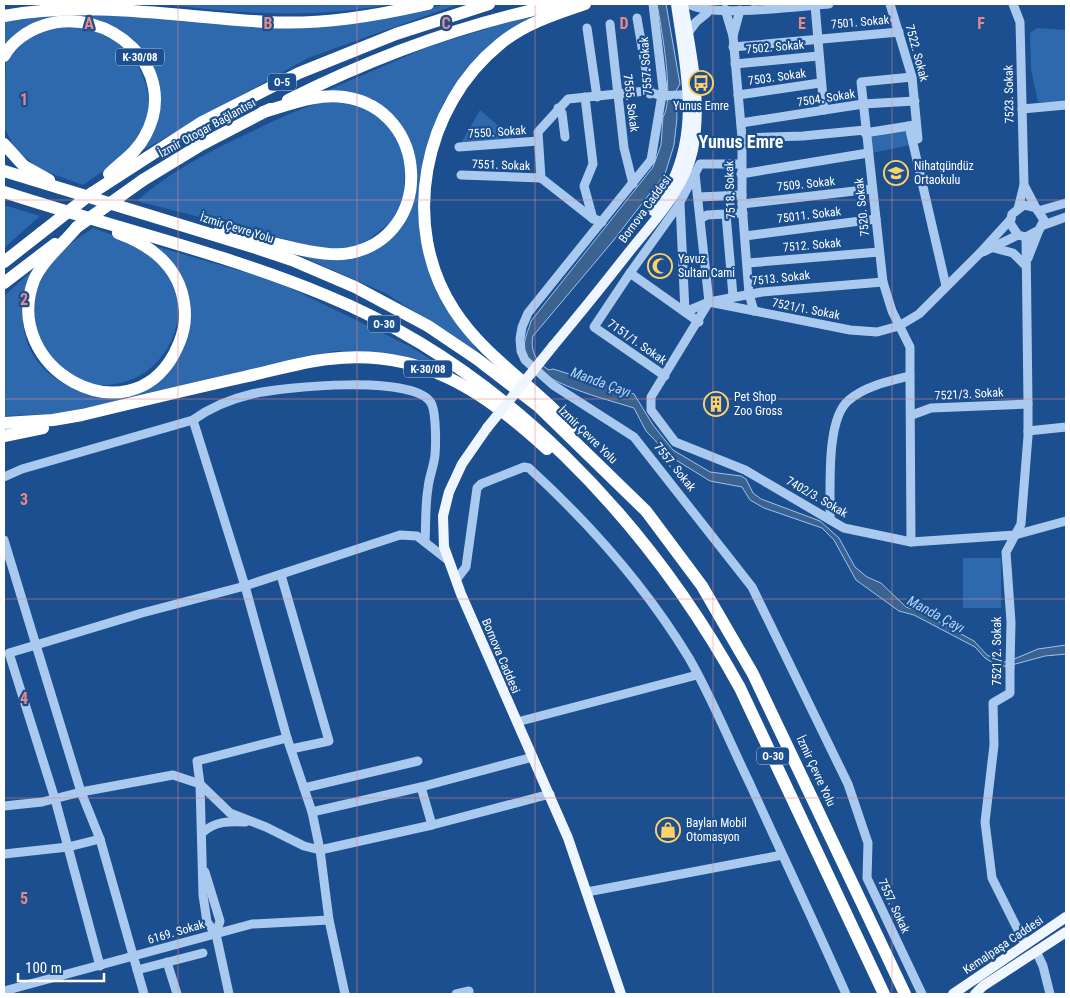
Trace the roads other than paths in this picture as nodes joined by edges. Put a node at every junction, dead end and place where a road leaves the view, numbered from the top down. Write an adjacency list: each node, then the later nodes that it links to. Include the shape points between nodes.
1 (27, 4): 13 (highway)
2 (80, 4): 12 (highway)
3 (428, 4): 12 (highway, via 351,19 297,22 238,20)
4 (489, 4): 66 (highway, İzmir Otogar Bağlantısı / O-5, via 396,34 299,73 202,122)
5 (562, 4): 45 (highway, İzmir Otogar Bağlantısı / O-5, via 486,22 444,36 320,84)
6 (585, 4): 115 (highway, via 528,26 500,44 470,74 452,100 436,132 428,164 424,199 426,238 435,272 452,308 480,346 558,413)
7 (653, 4): 36 (street, 7557. Sokak)
8 (829, 4): 11 (street)
9 (890, 4): 22 (street, 7522. Sokak)
10 (1013, 4): 43 (street, 7523. Sokak, via 1020,22)
11 (815, 5): 16 (street); 25 (street)
12 (95, 6): 18 (highway, via 40,9)
13 (4, 7)
14 (682, 10): 17 (street); 23 (main road, Bornova Caddesi); 34 (main road, Bornova Caddesi)
15 (721, 10): 16 (street); 17 (street); 24 (street, 7518. Sokak)
16 (740, 10): 24 (street, 7518. Sokak)
17 (705, 11): 23 (street)
18 (4, 16)
19 (637, 18): 33 (street)
20 (610, 24): 32 (street, 7555. Sokak)
21 (588, 28): 38 (street)
22 (899, 32): 25 (street, 7501. Sokak); 30 (street, 7522. Sokak)
23 (688, 33): 34 (main road, Bornova Caddesi)
24 (733, 36): 26 (street, 7518. Sokak)
25 (817, 38): 26 (street, 7501. Sokak); 28 (street)
26 (733, 47): 29 (street, 7518. Sokak)
27 (4, 56): 66 (highway, K-30/08, via 18,40 37,27 75,20 115,32 139,56 153,90 150,126 131,156)
28 (818, 56): 29 (street, 7502. Sokak); 31 (street)
29 (735, 64): 35 (street, 7518. Sokak)
30 (912, 77): 39 (street, 7522. Sokak); 40 (street, 7520. Sokak, via 860,82)
31 (820, 83): 35 (street, 7503. Sokak); 44 (street)
32 (616, 94): 33 (street, via 646,91); 38 (street); 62 (street, 7555. Sokak, via 624,148)
33 (650, 94): 36 (street)
34 (689, 95): 36 (street); 123 (main road, Bornova Caddesi, bridge, via 693,150 678,188 462,464 449,492 443,516 444,547)
35 (738, 95): 46 (street, 7518. Sokak)
36 (662, 96): 62 (street, 7557. Sokak, via 651,160)
37 (585, 97): 38 (street); 42 (street, via 568,99); 79 (street, via 593,164 584,186)
38 (597, 97)
39 (915, 101): 40 (street, 7504. Sokak); 47 (street, 7522. Sokak)
40 (863, 104): 44 (street, 7504. Sokak); 48 (street, 7520. Sokak)
41 (1066, 105): 43 (street)
42 (558, 108): 49 (street, via 562,113); 52 (street, via 538,132)
43 (1022, 109): 63 (street, 7523. Sokak)
44 (824, 110): 46 (street, 7504. Sokak)
45 (262, 112): 74 (highway, via 331,96 358,100 385,115 404,141 412,180 407,205 389,231 376,242 352,253 326,254); 83 (highway, İzmir Otogar Bağlantısı / O-5, bridge, via 144,180)
46 (741, 123): 50 (street, 7518. Sokak)
47 (913, 125): 48 (street); 51 (street, 7522. Sokak); 96 (street)
48 (865, 131): 50 (street); 55 (street, 7520. Sokak)
49 (565, 137)
50 (742, 138): 56 (street, 7518. Sokak)
51 (918, 139)
52 (538, 141): 54 (street, 7550. Sokak); 61 (street)
53 (4, 144): 68 (highway, via 31,170)
54 (459, 147)
55 (868, 153): 59 (street); 64 (street, 7520. Sokak)
56 (742, 164): 58 (street, via 700,164); 59 (street, 7518. Sokak)
57 (4, 172): 68 (highway, İzmir Çevre Yolu / O-30)
58 (695, 174): 67 (street); 69 (street)
59 (742, 174): 71 (street, 7518. Sokak)
60 (461, 176): 61 (street, 7551. Sokak)
61 (541, 178): 79 (street)
62 (634, 184): 82 (street, 7557. Sokak)
63 (1024, 185): 72 (street); 73 (street)
64 (872, 189): 71 (street, 7509. Sokak); 80 (street, 7520. Sokak)
65 (4, 192): 75 (highway, O-30)
66 (92, 193): 90 (highway, O-5, bridge)
67 (699, 197): 71 (street); 78 (street)
68 (102, 202): 74 (highway, İzmir Çevre Yolu / O-30)
69 (680, 203): 93 (street); 101 (street)
70 (1066, 203): 73 (street)
71 (742, 204): 76 (street); 85 (street, 7518. Sokak)
72 (1018, 209): 73 (street, via 1024,205); 81 (street)
73 (1037, 209): 84 (street, via 1044,220)
74 (134, 212): 115 (highway, İzmir Çevre Yolu / O-30, via 292,260 355,287 428,326 538,406)
75 (75, 214): 83 (highway, via 154,250 175,274 180,286 185,323 178,347 159,373 131,389 109,393 70,384 41,359 29,337 26,305 34,278); 118 (highway, O-30, via 261,270 327,296 400,332 484,387 539,431 582,473)
76 (726, 214): 78 (street); 98 (street)
77 (1066, 217): 84 (street)
78 (702, 218): 99 (street)
79 (593, 219): 82 (street)
80 (876, 219): 85 (street, 75011. Sokak); 88 (street, 7520. Sokak)
81 (1011, 219): 86 (street, via 1013,230); 89 (street, 7521/1. Sokak)
82 (602, 222): 173 (street, 7557. Sokak, via 528,314 522,327 521,351 525,360 553,385 634,437 752,587 848,784 868,843 867,878)
83 (77, 227): 95 (highway, İzmir Otogar Bağlantısı / O-5)
84 (1040, 228): 86 (street); 92 (street)
85 (745, 236): 91 (street, 7518. Sokak)
86 (1022, 236): 87 (street); 92 (street, 7521/2. Sokak)
87 (994, 248): 89 (street); 92 (street, via 1013,253)
88 (879, 252): 91 (street, 7512. Sokak); 94 (street, 7520. Sokak)
89 (980, 253): 96 (street, 7521/1. Sokak)
90 (4, 262)
91 (748, 263): 97 (street, 7518. Sokak)
92 (1025, 265): 107 (street, 7521/2. Sokak)
93 (630, 273): 101 (street); 104 (street, 7151/1. Sokak, via 594,327)
94 (883, 282): 97 (street, 7513. Sokak); 103 (street, 7520. Sokak)
95 (4, 283)
96 (946, 286): 103 (street, 7521/1. Sokak, via 919,314)
97 (749, 294): 98 (street, 7513. Sokak); 100 (street, 7518. Sokak)
98 (733, 296): 99 (street, 7513. Sokak)
99 (709, 302): 100 (street, 7521/1. Sokak); 101 (street, 7513. Sokak); 102 (street)
100 (754, 311): 103 (street, 7521/1. Sokak, via 850,330 877,332)
101 (684, 312): 102 (street)
102 (700, 322): 104 (street)
103 (899, 326): 105 (street, 7520. Sokak, via 910,347)
104 (665, 376): 116 (street, 7402/3. Sokak, via 652,397 651,410 676,442 745,470)
105 (910, 376): 108 (street); 116 (street, via 856,395 840,410 833,441)
106 (168, 394): 110 (highway, K-30/08, via 63,418); 113 (highway, K-30/08, via 74,422); 118 (highway, K-30/08, via 327,359 376,358 417,366 458,381 481,395 545,447)
107 (1028, 404): 108 (street, 7521/3. Sokak, via 931,408); 112 (street, 7521/2. Sokak, bridge)
108 (912, 415): 122 (street)
109 (193, 420): 114 (street, via 22,468); 121 (street, via 210,408 252,394 319,386 373,385 412,390 428,398 434,410 435,454 428,488); 126 (street)
110 (4, 423)
111 (1066, 427): 112 (street)
112 (1028, 431): 119 (street, 7521/2. Sokak, bridge, via 1021,524)
113 (4, 436)
114 (4, 477)
115 (646, 511): 172 (highway, İzmir Çevre Yolu / O-30, via 702,586 753,674)
116 (830, 520): 122 (street, 7402/3. Sokak, via 844,528)
117 (1066, 521): 119 (street, 7402/3. Sokak)
118 (634, 533): 171 (highway, O-30, via 674,582 740,688)
119 (1014, 535): 122 (street, 7402/3. Sokak); 155 (street, 7521/2. Sokak, bridge, via 1006,552 1011,622 1010,693 993,703 994,745 985,822 992,878)
120 (4, 540): 127 (street)
121 (425, 542): 123 (street); 124 (street, via 417,536 400,534)
122 (911, 542)
123 (449, 561): 125 (main road, Bornova Caddesi)
124 (281, 575): 126 (street); 131 (street, via 329,741)
125 (456, 580): 128 (street, via 466,567 476,488 524,467 529,468 567,503 623,567 689,658); 129 (main road, Bornova Caddesi)
126 (245, 586): 127 (street); 130 (street)
127 (36, 645): 137 (street); 139 (street, via 10,654)
128 (697, 675): 129 (street); 149 (street)
129 (516, 722): 132 (main road, Bornova Caddesi)
130 (287, 738): 131 (street); 134 (street, via 197,761)
131 (291, 749): 136 (street)
132 (533, 756): 135 (street); 138 (main road, Bornova Caddesi)
133 (418, 761): 136 (street)
134 (200, 784): 137 (street, via 173,775); 142 (street, via 230,812); 144 (street)
135 (421, 787): 141 (street); 143 (street)
136 (304, 788): 141 (street)
137 (81, 792): 139 (street); 145 (street)
138 (550, 794): 143 (street); 150 (main road, Bornova Caddesi)
139 (55, 799): 140 (street); 146 (street)
140 (4, 806)
141 (312, 812): 147 (street)
142 (255, 823): 144 (street, via 226,821 209,826); 147 (street)
143 (432, 825): 147 (street)
144 (202, 833): 154 (street, via 202,895 207,922)
145 (100, 839): 146 (street); 158 (street)
146 (68, 847): 148 (street); 160 (street)
147 (320, 850): 152 (street)
148 (4, 854)
149 (782, 855): 150 (street); 170 (street)
150 (587, 892): 169 (main road, Bornova Caddesi)
151 (1066, 917): 155 (main road, Kemalpaşa Caddesi)
152 (329, 920): 154 (street, 6169. Sokak, via 252,924); 166 (street)
153 (1066, 932): 156 (main road, Kemalpaşa Caddesi)
154 (216, 934): 158 (street, 6169. Sokak); 165 (street)
155 (1026, 944): 174 (main road, Kemalpaşa Caddesi)
156 (1036, 951): 175 (main road, Kemalpaşa Caddesi); 176 (street)
157 (203, 953): 159 (street)
158 (133, 957): 160 (street, 6169. Sokak); 161 (street)
159 (167, 962): 161 (street); 164 (street)
160 (100, 966): 162 (street, 6169. Sokak)
161 (137, 970): 163 (street)
162 (4, 991)
163 (144, 994)
164 (177, 994)
165 (229, 994)
166 (345, 994)
167 (456, 994): 168 (street, via 469,991)
168 (469, 994)
169 (621, 994)
170 (846, 994)
171 (884, 994)
172 (905, 994)
173 (922, 994)
174 (954, 994)
175 (975, 994)
176 (1050, 994)

